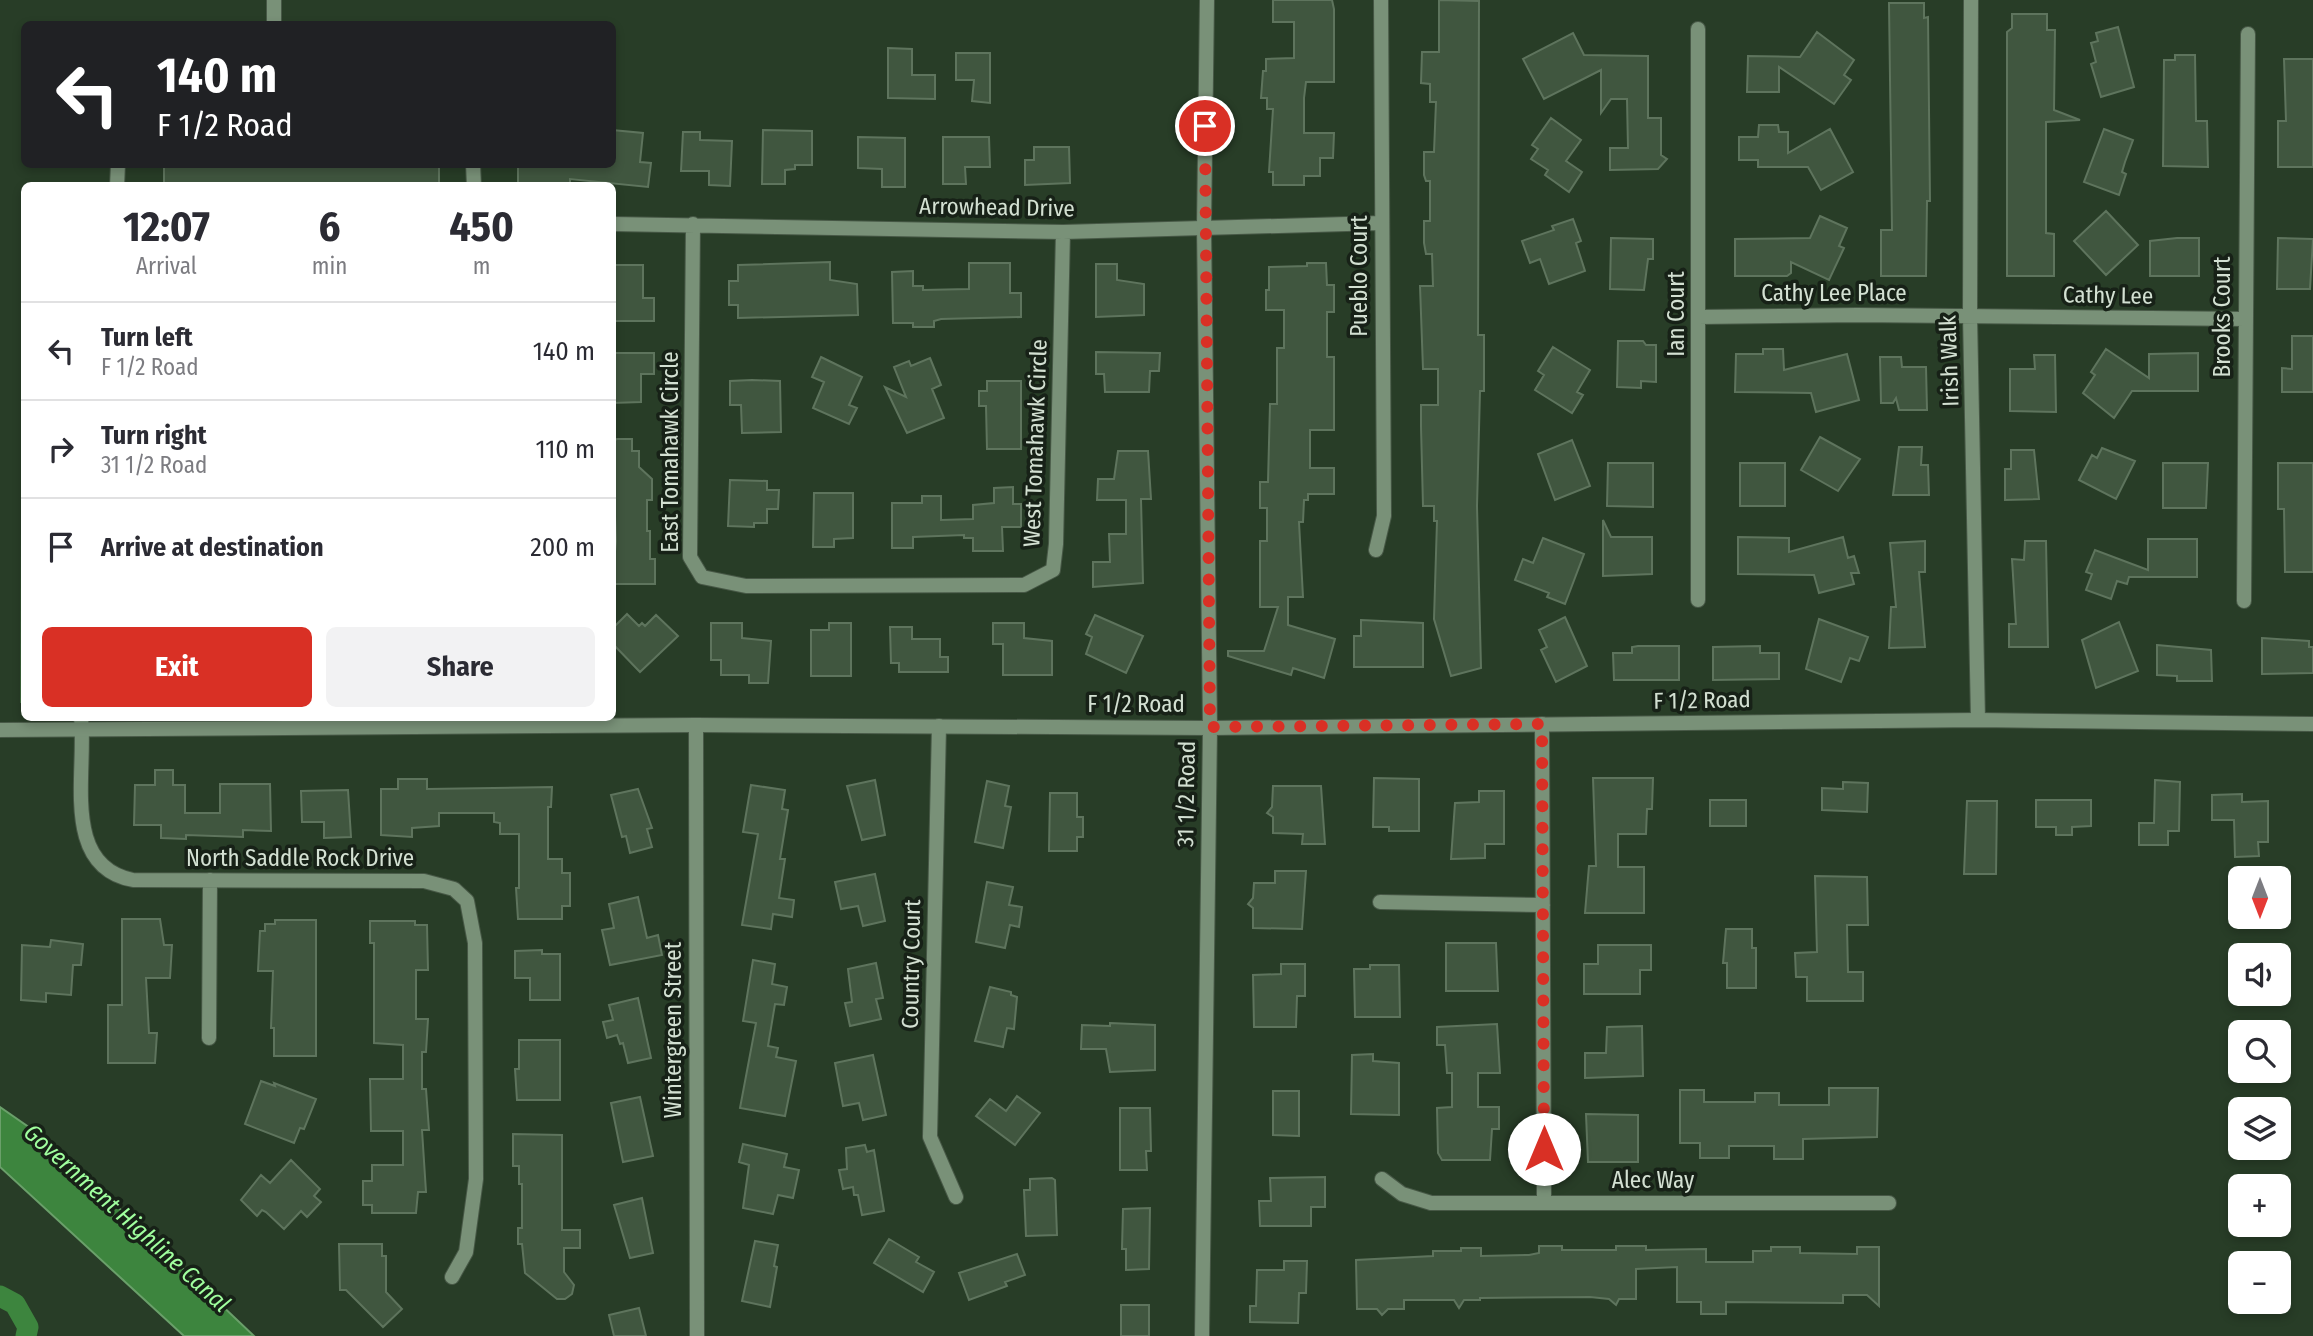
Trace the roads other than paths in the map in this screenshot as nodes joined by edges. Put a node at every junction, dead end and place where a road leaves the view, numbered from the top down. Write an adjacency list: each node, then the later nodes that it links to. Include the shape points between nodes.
1 (274, 0): 5 (street)
2 (1207, 0): 11 (street, 31 1/2 Road)
3 (1381, 0): 8 (street, Pueblo Court)
4 (1971, 0): 13 (street, Irish Walk)
5 (274, 21)
6 (1699, 29): 14 (street, Ian Court)
7 (2248, 34): 15 (street, Brooks Court)
8 (1381, 223): 11 (street, Arrowhead Drive); 16 (street, Pueblo Court, via 1384,516)
9 (694, 224): 10 (street, Arrowhead Drive); 12 (street, Arrowhead Drive); 17 (street, East Tomahawk Circle, via 690,557 702,577 746,586)
10 (616, 225)
11 (1204, 227): 12 (street, Arrowhead Drive); 26 (street, 31 1/2 Road)
12 (1063, 232): 17 (street, West Tomahawk Circle, via 1053,570 1024,585)
13 (1970, 316): 14 (street, Cathy Lee Place); 15 (street, Cathy Lee); 20 (street, Irish Walk)
14 (1698, 317): 18 (street, Ian Court)
15 (2245, 318): 19 (street, Brooks Court)
16 (1376, 550)
17 (886, 585)
18 (1699, 600)
19 (2244, 601)
20 (1978, 720): 22 (street, F 1/2 Road); 23 (street, F 1/2 Road)
21 (82, 724): 24 (street, F 1/2 Road); 27 (street, F 1/2 Road); 28 (street, North Saddle Rock Drive, via 83,834 100,867 133,880)
22 (1542, 724): 26 (street, F 1/2 Road); 30 (street)
23 (2313, 724)
24 (696, 725): 25 (street, F 1/2 Road); 37 (street, Wintergreen Street)
25 (939, 726): 26 (street, F 1/2 Road); 33 (street, Country Court, via 930,1137)
26 (1210, 727): 38 (street, 31 1/2 Road)
27 (0, 730)
28 (210, 880): 31 (street); 36 (street, North Saddle Rock Drive, via 424,881 454,889 467,901 475,943 476,1179 466,1252)
29 (1380, 902): 30 (street)
30 (1543, 905): 34 (street)
31 (209, 1038)
32 (1382, 1179): 34 (street, Alec Way, via 1402,1194 1431,1203)
33 (956, 1197)
34 (1544, 1203): 35 (street, Alec Way)
35 (1889, 1203)
36 (452, 1276)
37 (697, 1336)
38 (1202, 1336)

